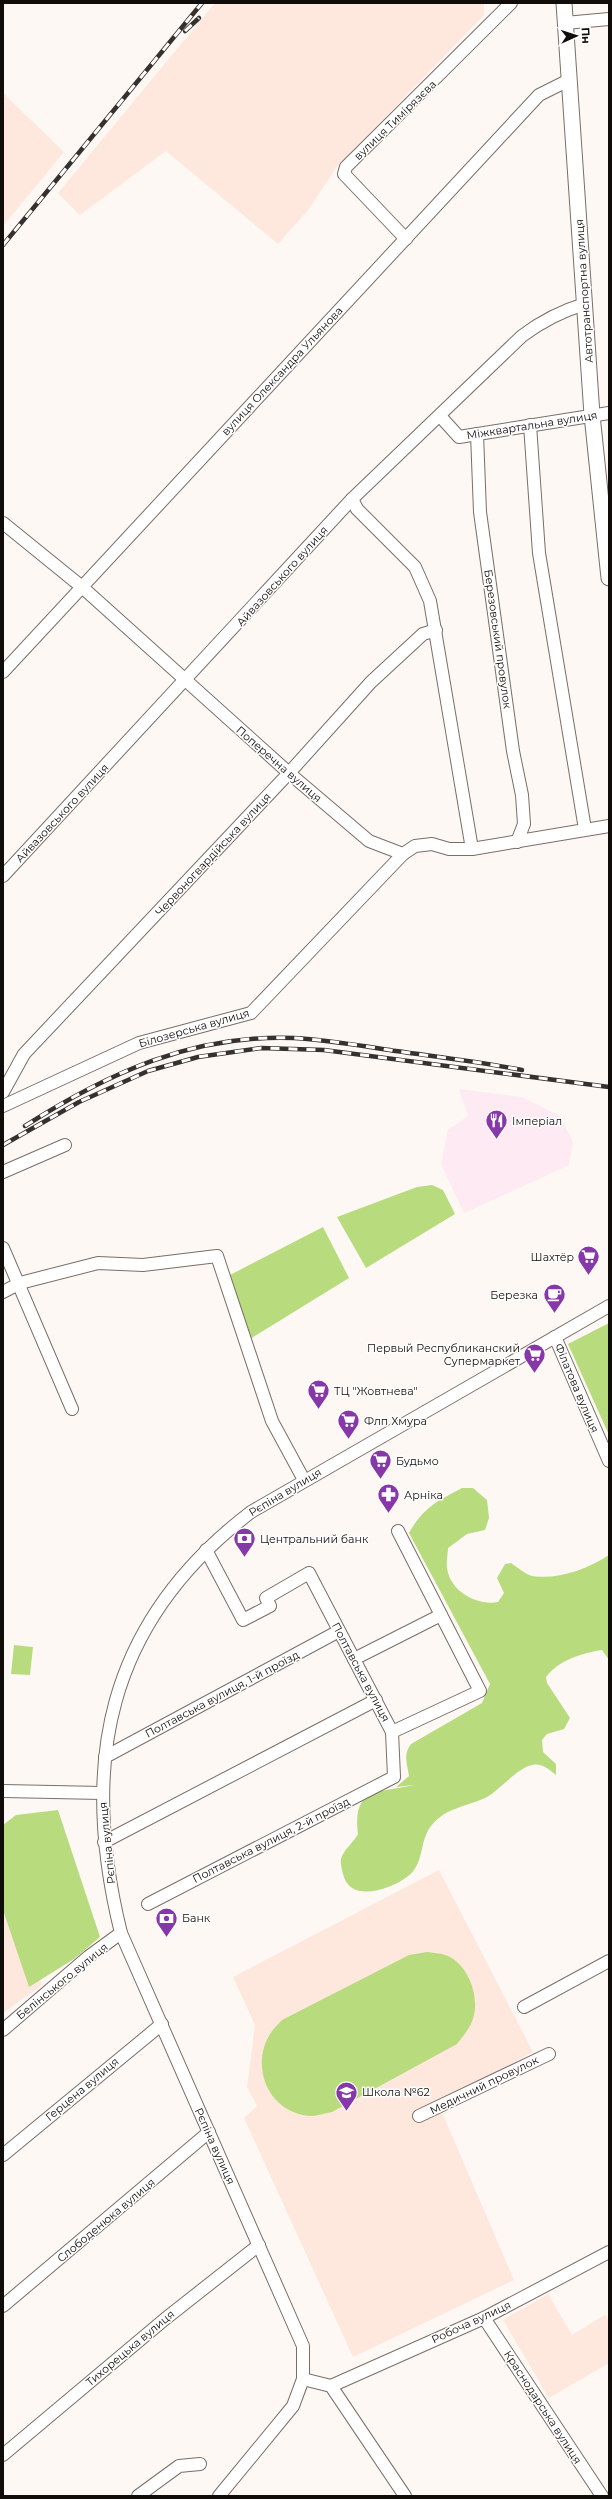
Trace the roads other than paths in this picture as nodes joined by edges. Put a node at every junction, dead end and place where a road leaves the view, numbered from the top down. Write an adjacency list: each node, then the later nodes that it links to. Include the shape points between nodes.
1 (511, 3): 6 (street, вулиця Тимірязєва, via 346,167 344,174)
2 (564, 3): 4 (main road, Автотранспортна вулиця)
3 (609, 19): 4 (street)
4 (565, 23): 5 (main road, Автотранспортна вулиця)
5 (569, 80): 6 (street, вулиця Олександра Ульянова, via 539,95); 7 (main road, Автотранспортна вулиця)
6 (406, 239): 16 (street, вулиця Олександра Ульянова)
7 (584, 304): 9 (main road, Автотранспортна вулиця); 10 (street, Айвазовського вулиця, via 565,309 522,336)
8 (609, 413): 9 (street, Міжквартальна вулиця)
9 (592, 415): 11 (street, Міжквартальна вулиця); 15 (main road, Автотранспортна вулиця)
10 (440, 416): 12 (street, Міжквартальна вулиця, via 459,436); 13 (street, Айвазовського вулиця)
11 (530, 425): 12 (street, Міжквартальна вулиця); 22 (street, via 539,553)
12 (477, 434): 23 (street, Березовський провулок, via 480,512 513,751 522,795 524,824)
13 (352, 499): 17 (street, via 357,509 415,567 430,601); 19 (street, Айвазовського вулиця)
14 (3, 523): 16 (street, Поперечна вулиця)
15 (609, 578)
16 (82, 587): 18 (street, вулиця Олександра Ульянова); 19 (street, Поперечна вулиця)
17 (436, 630): 20 (street, Червоногвардійська вулиця, via 423,634 371,682); 24 (street)
18 (3, 672)
19 (186, 681): 20 (street, Поперечна вулиця); 26 (street, Айвазовського вулиця)
20 (289, 773): 25 (street, Поперечна вулиця, via 369,841); 27 (street, Червоногвардійська вулиця, via 24,1054)
21 (609, 826): 22 (street)
22 (585, 829): 23 (street)
23 (517, 842): 24 (street)
24 (472, 849): 25 (street, via 449,849 432,844 414,846)
25 (403, 854): 28 (street, Білозерська вулиця, via 251,1013 139,1043)
26 (3, 876)
27 (3, 1092)
28 (3, 1106)
29 (65, 1145): 30 (street)
30 (3, 1172)
31 (3, 1248): 32 (street)
32 (18, 1284): 33 (street); 36 (street); 38 (street, via 98,1263 143,1264 217,1256 272,1421)
33 (3, 1292)
34 (609, 1306): 35 (street, Рєпіна вулиця)
35 (556, 1337): 37 (street, Філатова вулиця); 38 (street, Рєпіна вулиця, via 388,1435)
36 (72, 1409)
37 (609, 1461)
38 (304, 1480): 40 (street, Рєпіна вулиця, via 251,1512)
39 (398, 1531): 41 (street)
40 (206, 1550): 42 (street, Полтавська вулиця, via 243,1620 270,1606 266,1598 308,1573); 46 (street, Рєпіна вулиця, via 155,1610 125,1668 114,1706)
41 (441, 1615): 43 (street); 45 (street, via 480,1691)
42 (339, 1630): 43 (street, Полтавська вулиця); 46 (street, Полтавська вулиця, 1-й проїзд)
43 (354, 1659): 44 (street, Полтавська вулиця)
44 (376, 1700): 45 (street, Полтавська вулиця); 50 (street)
45 (392, 1732): 47 (street, Полтавська вулиця)
46 (105, 1757): 49 (street, Рєпіна вулиця)
47 (394, 1777): 51 (street, Полтавська вулиця, 2-й проїзд)
48 (3, 1791): 49 (street)
49 (102, 1793): 50 (street, Рєпіна вулиця)
50 (104, 1842): 52 (street, Рєпіна вулиця)
51 (148, 1904)
52 (121, 1934): 55 (street, Рєпіна вулиця); 56 (street, Белінського вулиця, via 88,1957)
53 (609, 1961): 54 (street)
54 (524, 2006)
55 (162, 2024): 59 (street, Рєпіна вулиця); 60 (street, Герцена вулиця)
56 (3, 2030)
57 (549, 2054): 58 (street, Медичний провулок)
58 (419, 2116)
59 (209, 2132): 61 (street, Рєпіна вулиця); 63 (street, Слободенюка вулиця)
60 (3, 2155)
61 (259, 2245): 65 (street, Рєпіна вулиця, via 303,2346); 67 (street, Тихорецька вулиця, via 165,2318)
62 (609, 2252): 64 (street, Робоча вулиця)
63 (3, 2306)
64 (484, 2318): 66 (street, Робоча вулиця); 72 (street, Краснодарська вулиця)
65 (303, 2379): 66 (street); 70 (street, Рєпіна вулиця, via 292,2406)
66 (331, 2386): 71 (street)
67 (3, 2455)
68 (200, 2464): 69 (street, via 179,2466)
69 (138, 2496)
70 (219, 2496)
71 (405, 2496)
72 (602, 2496)

